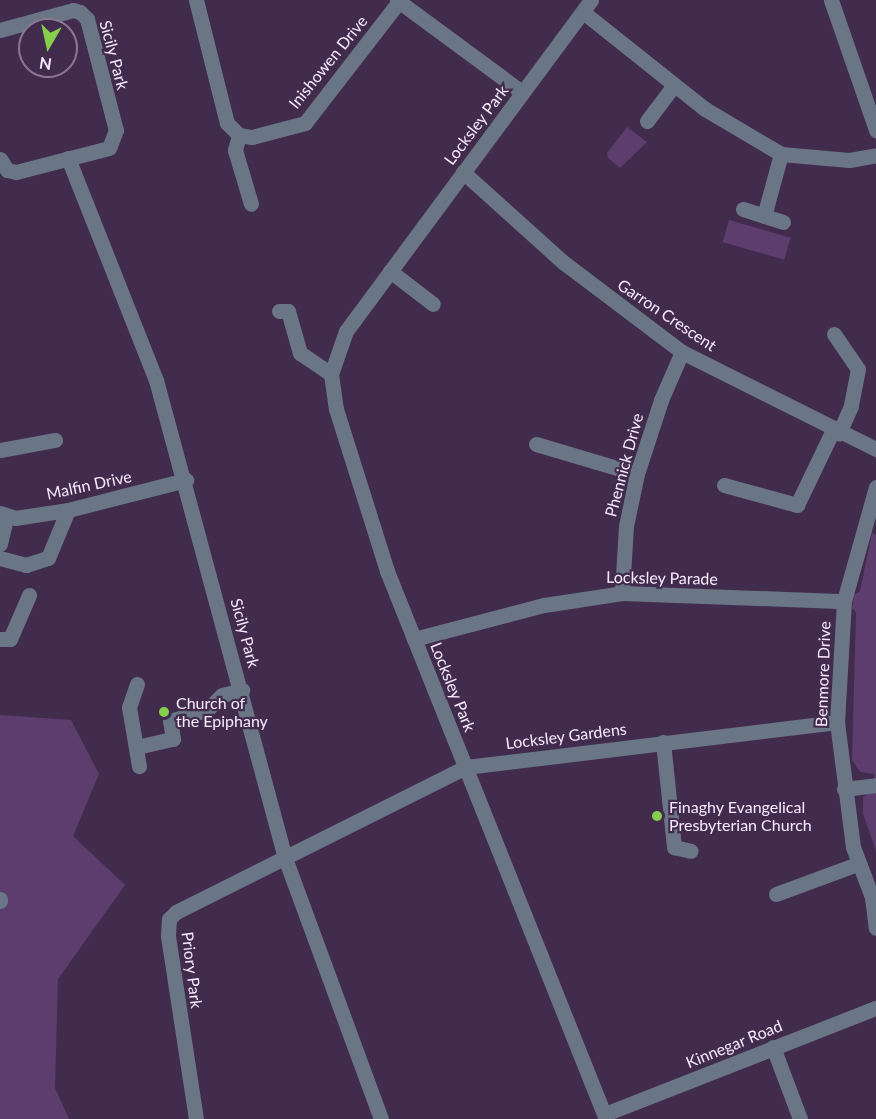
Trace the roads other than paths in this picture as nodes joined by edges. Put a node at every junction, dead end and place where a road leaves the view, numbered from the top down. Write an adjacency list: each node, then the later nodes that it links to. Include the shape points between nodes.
1 (196, 0): 10 (street, via 227,123)
2 (399, 0): 7 (street); 10 (street, Inishowen Drive, via 305,123 252,137)
3 (831, 0): 9 (street)
4 (587, 6): 6 (street); 7 (street, Locksley Park)
5 (0, 30): 13 (street, Sicily Park, via 73,10 87,19 116,130 108,148)
6 (674, 85): 8 (street); 11 (street, via 736,131)
7 (522, 92): 15 (street, Locksley Park)
8 (647, 121)
9 (876, 130)
10 (239, 135): 16 (street, via 236,150)
11 (781, 154): 12 (street, via 849,160); 18 (street)
12 (876, 154)
13 (68, 158): 14 (street, Sicily Park, via 16,172 7,170); 32 (street, Sicily Park, via 156,380)
14 (0, 159)
15 (463, 172): 20 (street, Locksley Park); 24 (street, Garron Crescent, via 563,262)
16 (251, 204)
17 (743, 209): 18 (street)
18 (764, 216): 19 (street)
19 (783, 222)
20 (390, 271): 21 (street); 25 (street, Locksley Park, via 346,331)
21 (433, 304)
22 (279, 311): 25 (street, via 288,311 300,354)
23 (834, 334): 26 (street, via 858,369 851,406)
24 (682, 351): 26 (street, Garron Crescent); 31 (street, Phennick Drive)
25 (331, 374): 43 (street, Locksley Park, via 336,409 387,571)
26 (836, 432): 29 (street, Garron Crescent); 33 (street, via 797,505)
27 (55, 440): 30 (street)
28 (537, 444): 31 (street)
29 (876, 449)
30 (0, 450)
31 (637, 474): 39 (street, Phennick Drive, via 626,526)
32 (186, 480): 35 (street, Malfin Drive); 45 (street, Sicily Park)
33 (724, 485)
34 (876, 487): 41 (street, Benmore Drive)
35 (68, 510): 36 (street, Malfin Drive); 38 (street, via 48,558 26,565)
36 (3, 516): 37 (street)
37 (0, 544)
38 (0, 558)
39 (622, 593): 41 (street, Locksley Parade); 43 (street, Locksley Parade, via 555,603)
40 (29, 595): 42 (street, via 10,639)
41 (844, 601): 46 (street, Benmore Drive)
42 (0, 639)
43 (414, 639): 50 (street, Locksley Park)
44 (137, 684): 48 (street, via 129,707)
45 (242, 690): 48 (street, via 222,695 207,710 170,721 173,739); 54 (street, Sicily Park)
46 (837, 722): 47 (street, Locksley Gardens); 52 (street, Benmore Drive)
47 (663, 742): 50 (street, Locksley Gardens); 53 (street, via 674,847)
48 (137, 747): 49 (street)
49 (139, 766)
50 (466, 767): 54 (street, Locksley Gardens); 61 (street, Locksley Park)
51 (876, 785): 52 (street)
52 (844, 789): 55 (street, Benmore Drive)
53 (691, 851)
54 (285, 858): 62 (street, Priory Park, via 169,919 168,936); 63 (street, Sicily Park)
55 (857, 864): 56 (street); 57 (street, Benmore Drive)
56 (777, 894)
57 (874, 899): 58 (street, Benmore Drive)
58 (876, 928)
59 (876, 1008): 60 (street, Kinnegar Road)
60 (773, 1047): 61 (street, Kinnegar Road); 64 (street)
61 (606, 1117)
62 (196, 1119)
63 (381, 1119)
64 (800, 1119)

